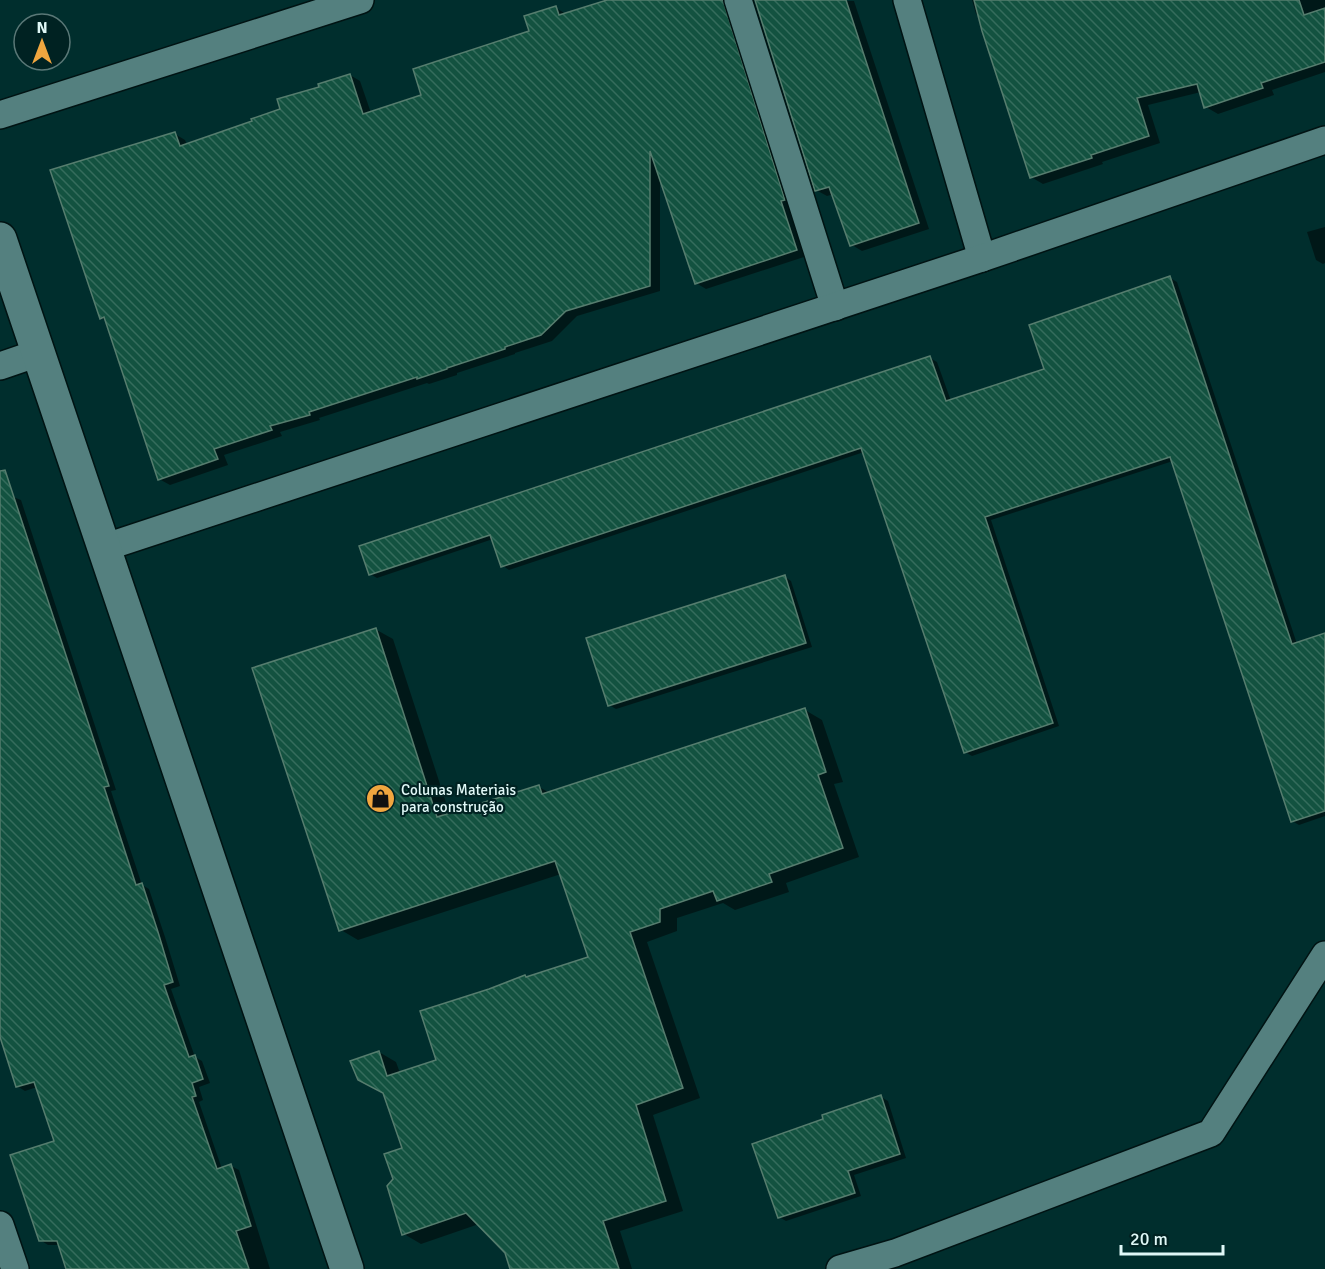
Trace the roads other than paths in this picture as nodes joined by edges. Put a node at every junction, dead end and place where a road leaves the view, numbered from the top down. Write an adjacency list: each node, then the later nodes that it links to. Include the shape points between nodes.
1 (360, 0): 4 (street)
2 (738, 0): 8 (street)
3 (907, 0): 7 (street)
4 (0, 115)
5 (1325, 140): 7 (street)
6 (0, 239): 9 (street)
7 (982, 258): 8 (street)
8 (835, 307): 11 (street)
9 (38, 353): 10 (street); 11 (street)
10 (0, 366)
11 (103, 548): 15 (street)
12 (1325, 955): 16 (street, via 1211,1133 896,1253)
13 (0, 1224): 14 (street)
14 (15, 1269)
15 (347, 1269)
16 (840, 1269)

